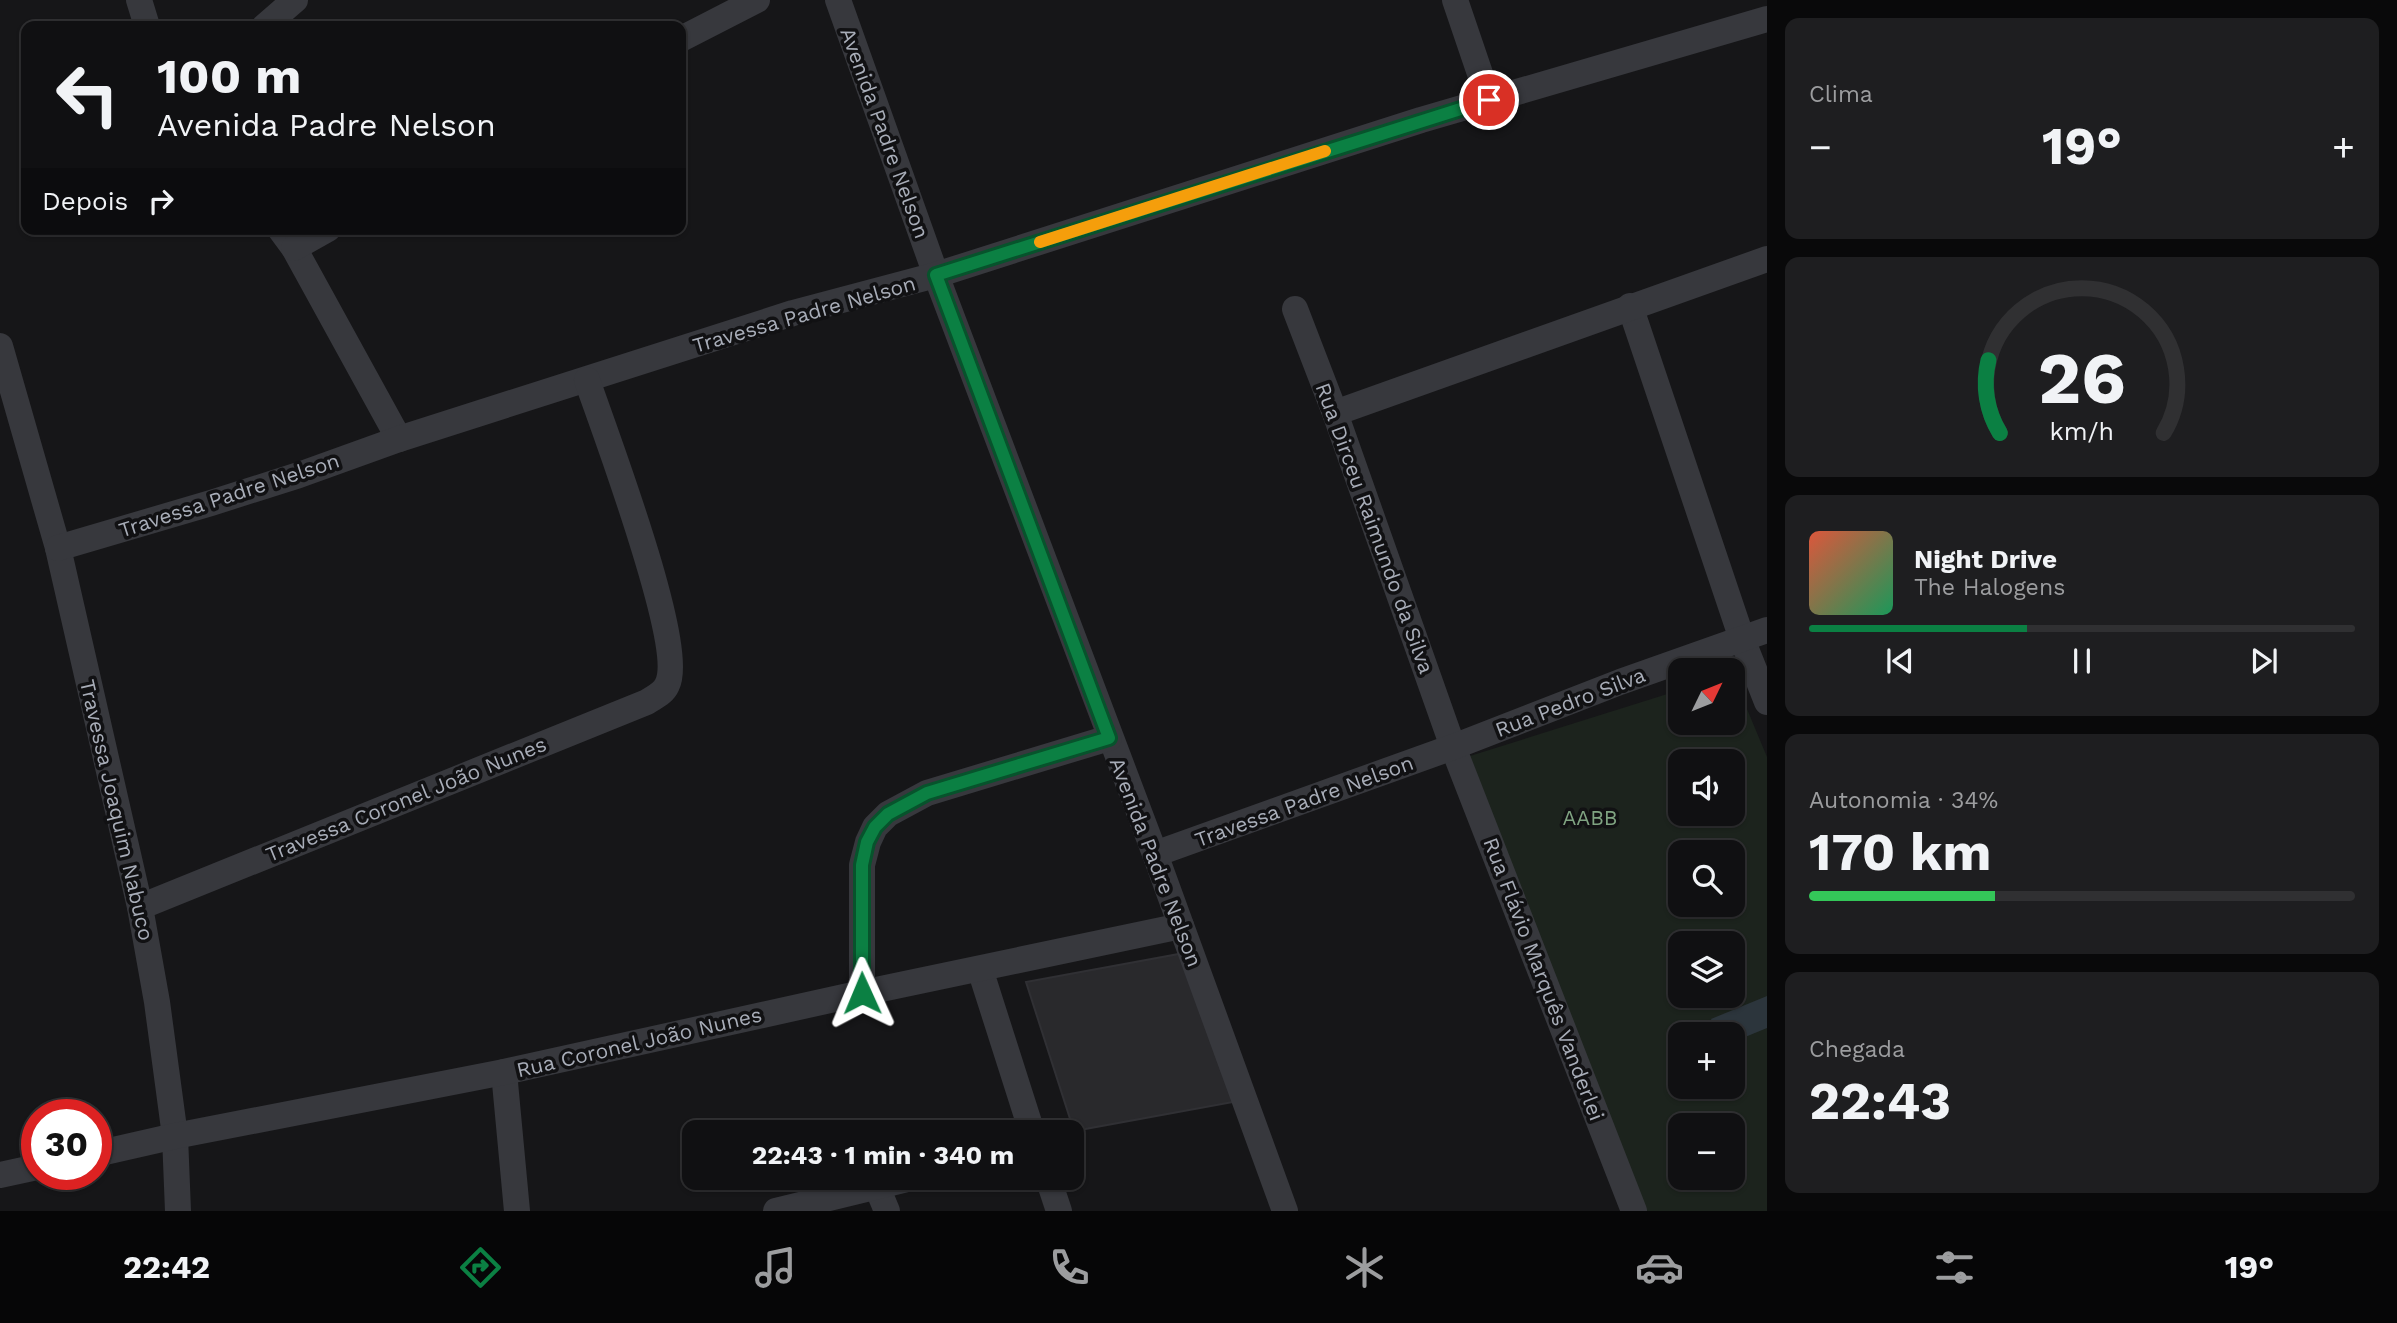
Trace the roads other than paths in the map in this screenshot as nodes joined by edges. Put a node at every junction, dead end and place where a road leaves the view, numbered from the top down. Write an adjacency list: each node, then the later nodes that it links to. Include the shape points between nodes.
1 (139, 0): 7 (street)
2 (295, 0): 8 (street)
3 (757, 0): 9 (street)
4 (838, 0): 13 (street, Avenida Padre Nelson)
5 (1455, 0): 10 (street)
6 (1767, 19): 10 (street, Travessa Padre Nelson)
7 (145, 21)
8 (271, 21)
9 (686, 36)
10 (1489, 100): 13 (street, Travessa Padre Nelson)
11 (287, 238): 20 (street)
12 (1767, 259): 14 (street)
13 (936, 275): 17 (street, Travessa Padre Nelson, via 793,313); 25 (street, Avenida Padre Nelson)
14 (1630, 306): 18 (street); 23 (street)
15 (1295, 309): 18 (street, Rua Dirceu Raimundo da Silva)
16 (0, 346): 19 (street)
17 (587, 380): 20 (street, Travessa Padre Nelson); 28 (street, Travessa Coronel João Nunes, via 656,586 671,658 668,684 661,693)
18 (1335, 413): 26 (street, Rua Dirceu Raimundo da Silva)
19 (10, 419): 21 (street, Travessa Joaquim Nabuco)
20 (399, 439): 21 (street, Travessa Padre Nelson, via 211,503)
21 (58, 548): 28 (street, Travessa Joaquim Nabuco)
22 (1767, 630): 23 (street, Rua Pedro Silva)
23 (1742, 639): 24 (street); 26 (street, Rua Pedro Silva)
24 (1767, 702)
25 (1109, 738): 27 (street, Avenida Padre Nelson); 31 (street, via 927,793 888,814 875,827 862,865)
26 (1453, 747): 27 (street, Travessa Padre Nelson); 45 (street, Rua Flávio Marquês Vanderlei)
27 (1155, 854): 29 (street, Avenida Padre Nelson)
28 (139, 907): 34 (street, Travessa Joaquim Nabuco)
29 (1181, 926): 30 (street, Rua Coronel João Nunes); 44 (street, Avenida Padre Nelson)
30 (980, 969): 31 (street, Rua Coronel João Nunes); 33 (street)
31 (862, 993): 32 (street, Rua Coronel João Nunes)
32 (504, 1072): 34 (street, Rua Coronel João Nunes); 41 (street)
33 (1028, 1120)
34 (175, 1136): 35 (street, Rua Coronel João Nunes); 40 (street, Travessa Joaquim Nabuco)
35 (112, 1150)
36 (21, 1170): 37 (street)
37 (0, 1175)
38 (1052, 1190): 43 (street)
39 (882, 1199): 42 (street)
40 (178, 1211)
41 (517, 1211)
42 (776, 1211)
43 (1059, 1211)
44 (1285, 1211)
45 (1634, 1211)

